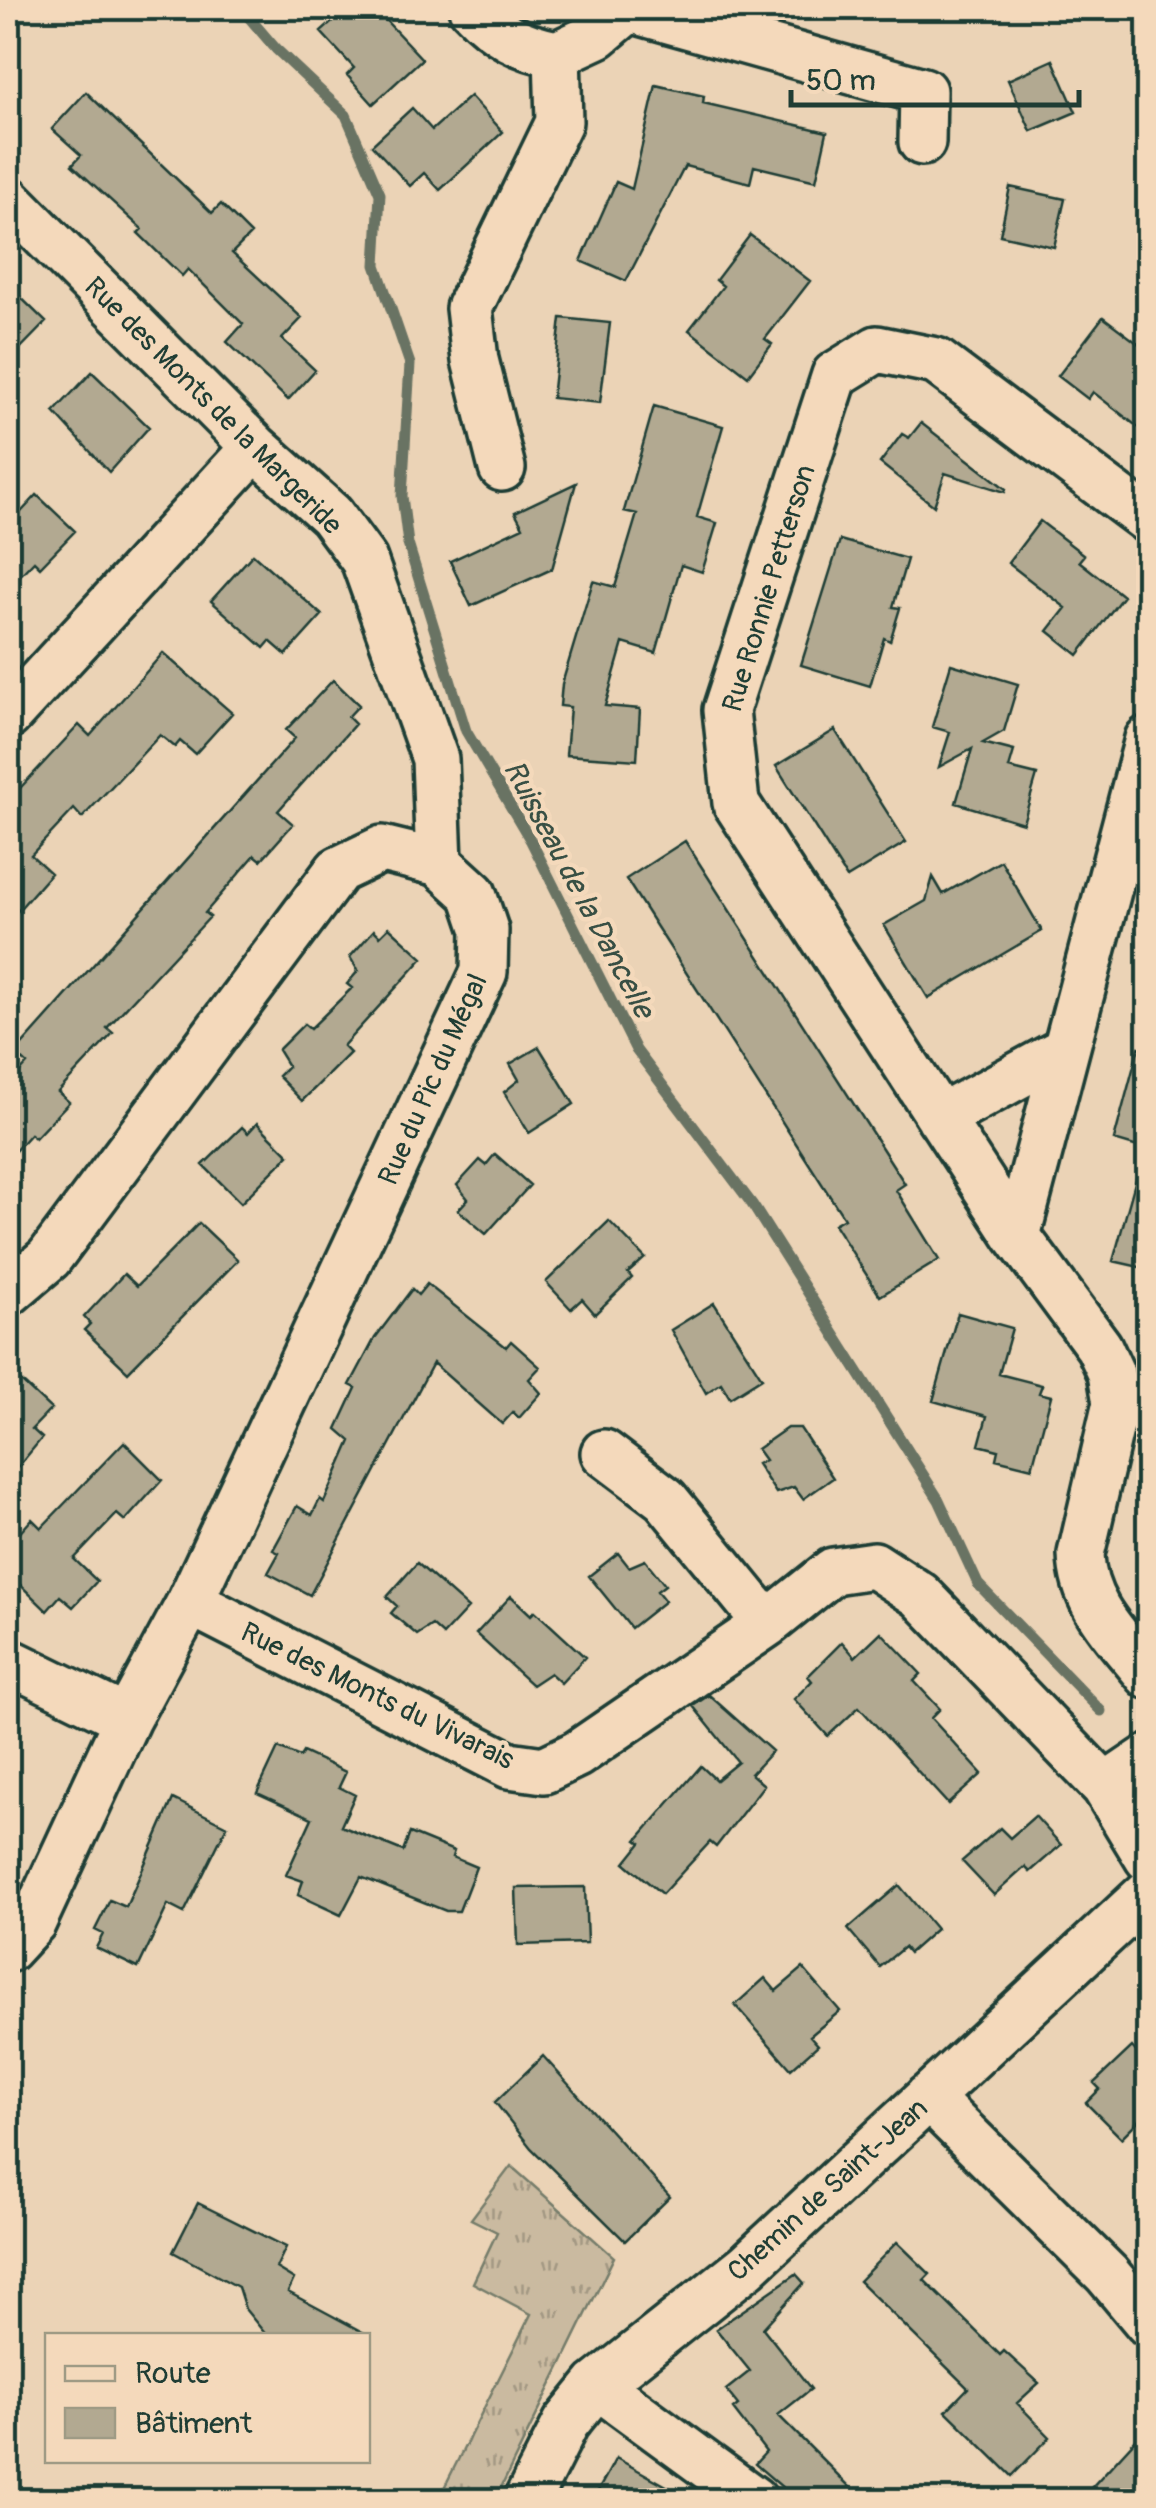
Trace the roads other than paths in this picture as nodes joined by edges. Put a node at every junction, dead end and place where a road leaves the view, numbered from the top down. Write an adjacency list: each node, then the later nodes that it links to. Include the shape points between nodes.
1 (472, 8): 3 (street, via 525,48)
2 (630, 8): 3 (street, via 598,35); 4 (street, via 923,91)
3 (557, 54): 7 (street, via 560,122 470,308 475,360)
4 (922, 142)
5 (8, 199): 6 (street, Rue des Monts de la Margeride)
6 (255, 447): 9 (street); 11 (street, Rue des Monts de la Margeride, via 331,516 364,560 435,759)
7 (502, 468)
8 (1148, 520): 13 (street, Rue Ronnie Petterson, via 936,362 877,349 835,375 726,710 728,762 736,803)
9 (8, 716)
10 (1148, 740): 12 (street)
11 (439, 862): 15 (street, via 382,848 338,870 48,1258); 17 (street, Rue du Pic du Mégal, via 473,894 485,930 484,972)
12 (1065, 1050): 13 (street); 14 (street)
13 (940, 1118): 14 (street, Rue Ronnie Petterson)
14 (1017, 1236): 20 (street, Rue Ronnie Petterson, via 1099,1346 1116,1389 1081,1554 1082,1578 1090,1601)
15 (8, 1293)
16 (604, 1453): 18 (street, via 665,1499)
17 (190, 1602): 18 (street, Rue des Monts du Vivarais, via 509,1765 544,1770); 21 (street, Rue du Pic du Mégal)
18 (766, 1624): 23 (street, Rue des Monts du Vivarais, via 832,1571 874,1565 920,1594)
19 (8, 1661): 21 (street)
20 (1148, 1675)
21 (127, 1720): 26 (street, Rue du Pic du Mégal, via 32,1922)
22 (1148, 1758): 23 (street)
23 (1105, 1787): 24 (street, Rue des Monts du Vivarais)
24 (1148, 1858)
25 (1148, 1893): 27 (street, Chemin de Saint-Jean)
26 (8, 1949)
27 (928, 2097): 28 (street); 29 (street, Chemin de Saint-Jean, via 747,2266)
28 (1148, 2323)
29 (597, 2385): 30 (street, Chemin de Saint-Jean, via 566,2423); 31 (street)
30 (527, 2500)
31 (754, 2500)

